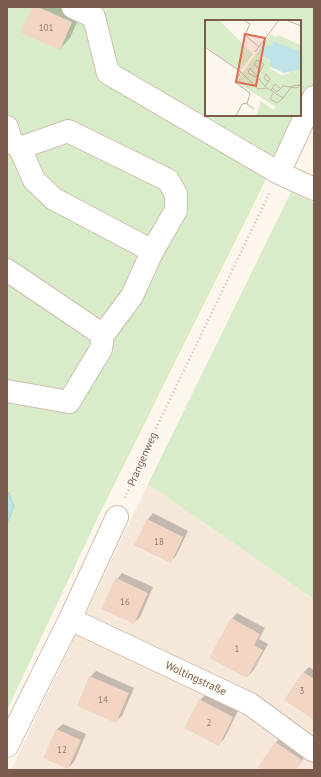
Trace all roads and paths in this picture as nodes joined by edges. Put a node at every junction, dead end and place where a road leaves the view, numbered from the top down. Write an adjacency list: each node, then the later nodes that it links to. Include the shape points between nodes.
1 (73, 7): 2 (street)
2 (95, 12): 5 (street, via 108,73)
3 (314, 97): 5 (street)
4 (11, 140): 7 (street, via 34,180 54,199); 7 (street, via 68,131 168,180 176,194 176,210)
5 (279, 173): 6 (street); 11 (path, Prangenweg, via 144,451)
6 (314, 189)
7 (152, 252): 9 (street, via 132,296)
8 (7, 270): 9 (street)
9 (103, 335): 10 (street, via 101,349 69,402)
10 (7, 390)
11 (117, 517): 12 (street)
12 (70, 619): 13 (street); 14 (street, Woltingstraße, via 250,704)
13 (7, 746)
14 (314, 751)

